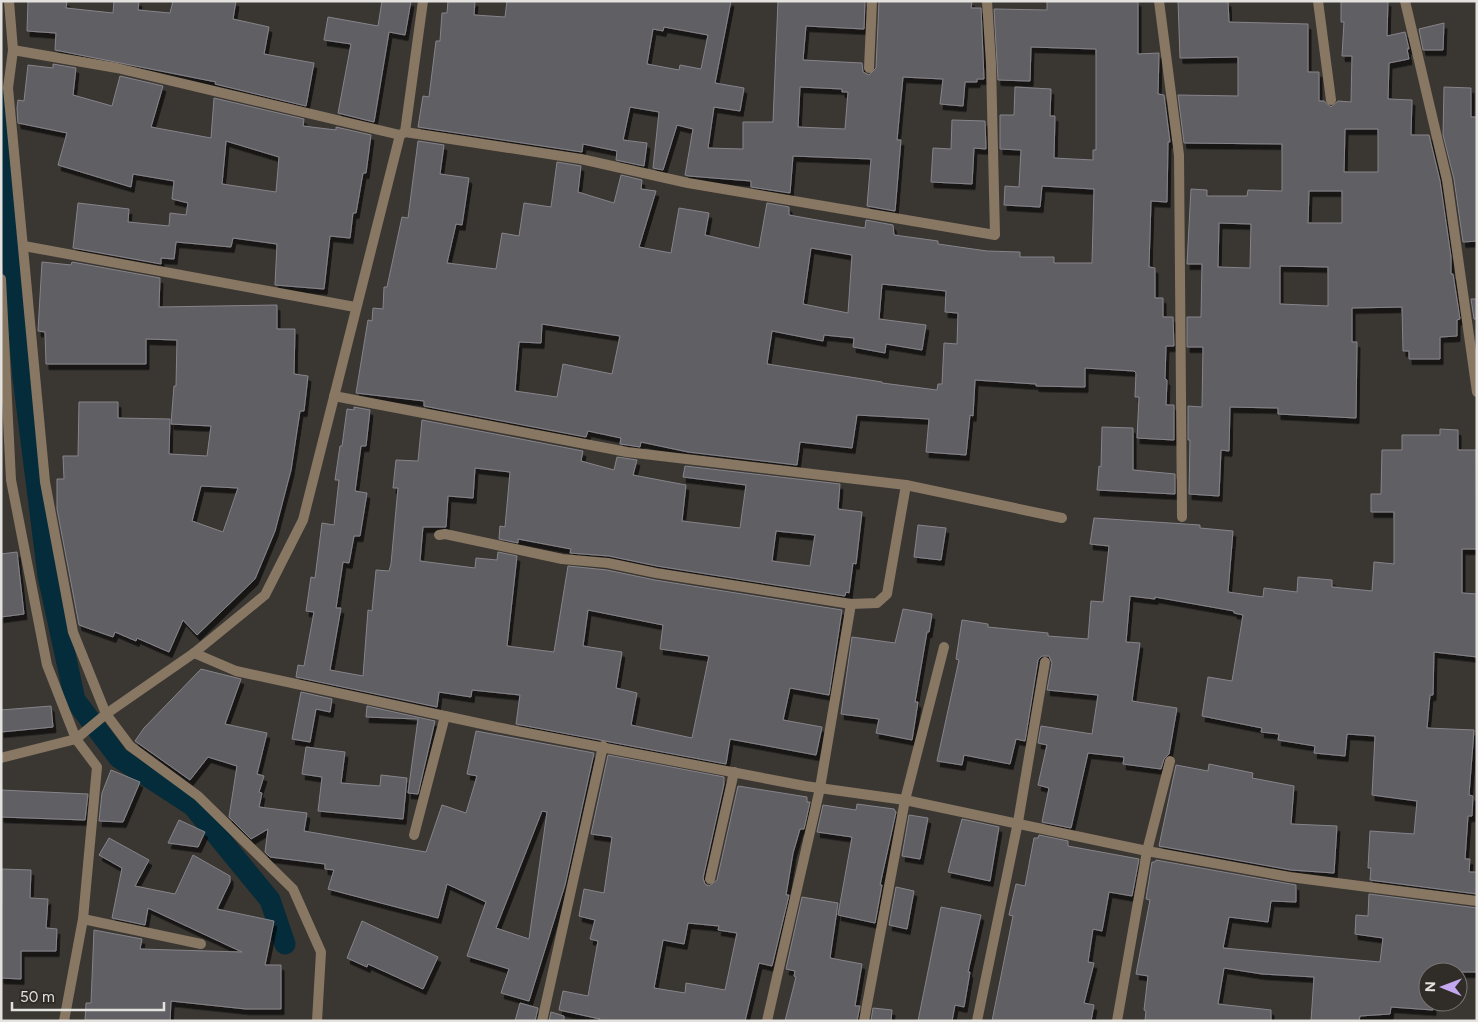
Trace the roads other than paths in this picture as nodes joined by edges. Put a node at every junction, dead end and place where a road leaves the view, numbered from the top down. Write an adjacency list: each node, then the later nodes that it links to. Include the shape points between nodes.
1 (9, 1): 8 (street)
2 (423, 1): 11 (street)
3 (872, 1): 9 (street)
4 (986, 1): 11 (street, via 991,64 995,235 688,183 581,159)
5 (1160, 1): 18 (street, via 1179,155)
6 (1318, 1): 10 (street)
7 (1405, 1): 15 (street, via 1447,180)
8 (14, 50): 11 (street, via 117,68); 12 (street, via 8,88)
9 (869, 68)
10 (1332, 100)
11 (403, 133): 14 (street)
12 (24, 246): 14 (street); 25 (street, via 45,482 73,632)
13 (1, 279): 27 (street, via 11,480 47,665)
14 (356, 307): 16 (street)
15 (1477, 392)
16 (334, 396): 17 (street, via 627,452); 23 (street, via 303,520 265,595)
17 (906, 485): 19 (street); 21 (street, via 887,594 877,603)
18 (1182, 517)
19 (1062, 518)
20 (439, 535): 21 (street, via 562,559 608,563 656,574)
21 (851, 604): 32 (street)
22 (944, 647): 33 (street)
23 (194, 653): 25 (street); 26 (street, via 236,671)
24 (1045, 662): 34 (street)
25 (106, 714): 27 (street); 42 (street, via 130,746 198,796 293,889 321,952)
26 (445, 716): 28 (street); 35 (street)
27 (76, 738): 29 (street); 39 (street, via 97,767)
28 (602, 746): 31 (street); 43 (street)
29 (1, 758)
30 (1170, 761): 36 (street)
31 (734, 772): 32 (street); 37 (street)
32 (820, 788): 33 (street); 44 (street)
33 (905, 800): 34 (street); 45 (street)
34 (1018, 822): 36 (street); 46 (street)
35 (414, 835)
36 (1147, 851): 38 (street, via 1290,877); 47 (street)
37 (710, 879)
38 (1477, 901)
39 (83, 919): 40 (street); 41 (street)
40 (201, 944)
41 (64, 1021)
42 (316, 1021)
43 (542, 1021)
44 (767, 1021)
45 (864, 1021)
46 (977, 1021)
47 (1117, 1021)

